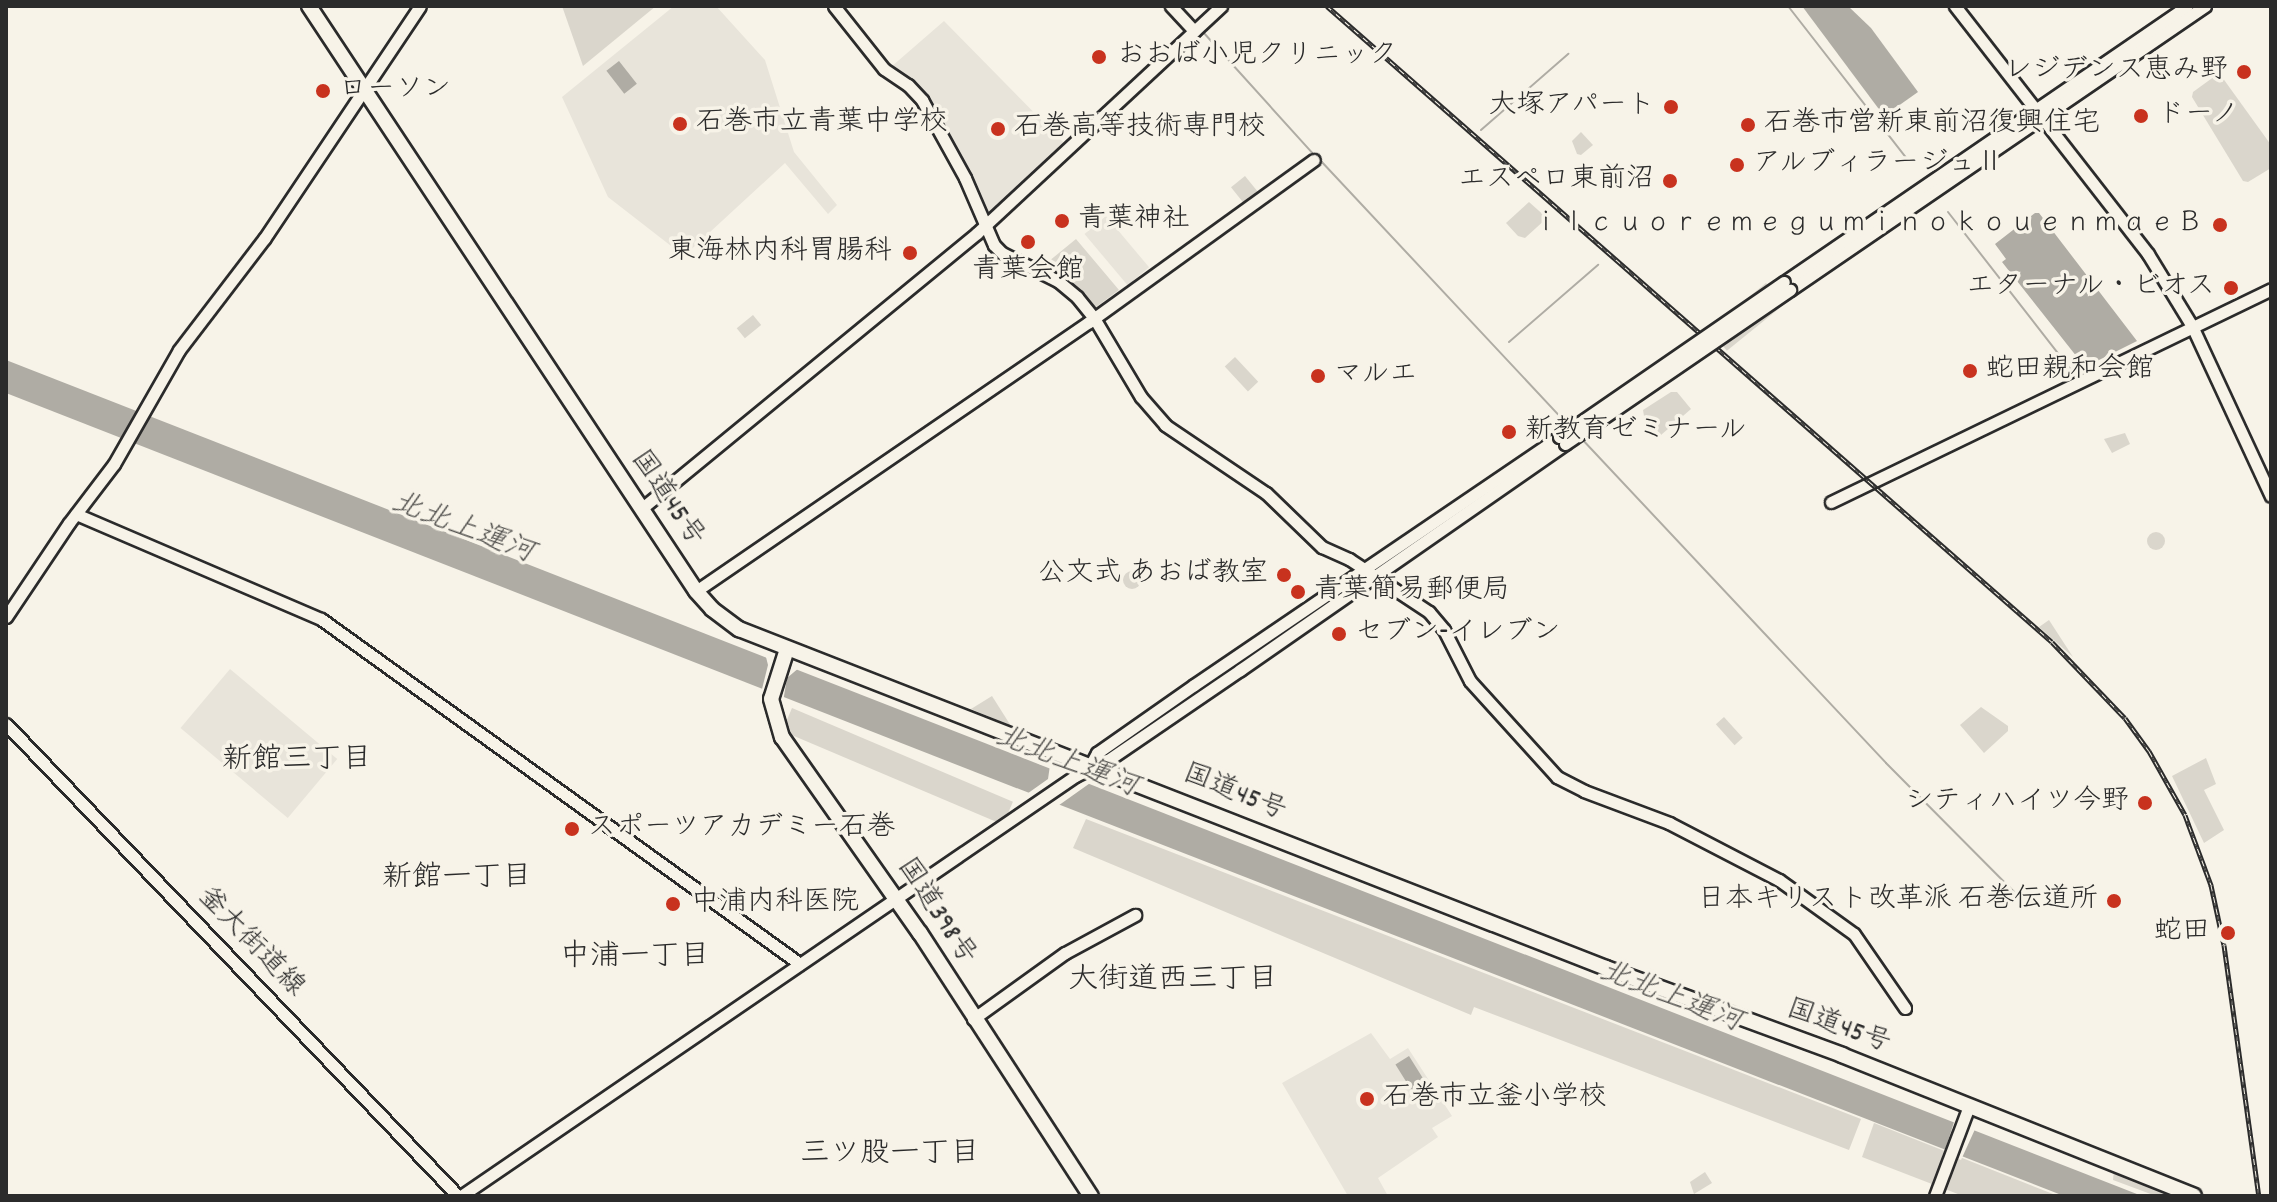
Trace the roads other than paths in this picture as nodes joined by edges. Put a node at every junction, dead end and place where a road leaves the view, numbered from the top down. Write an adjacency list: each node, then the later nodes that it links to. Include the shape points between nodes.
1 (309, 6): 10 (highway, 国道45号)
2 (420, 6): 10 (street)
3 (834, 6): 13 (street, via 880,65 922,100 965,178)
4 (1171, 6): 9 (street)
5 (1221, 6): 9 (street)
6 (1955, 6): 11 (street)
7 (2187, 6): 11 (street)
8 (2205, 6): 11 (street)
9 (1194, 31): 13 (street)
10 (363, 89): 20 (highway, 国道45号); 21 (street, via 264,239 179,350)
11 (2037, 113): 16 (street, via 2148,254); 17 (street, bridge)
12 (1314, 160): 15 (street)
13 (984, 227): 15 (street, via 1002,253 1058,281); 20 (street)
14 (2271, 289): 16 (street)
15 (1094, 318): 22 (street, via 1141,397 1165,425 1266,493 1322,547); 24 (street)
16 (2192, 326): 18 (street); 19 (street)
17 (1562, 441): 22 (street); 23 (street)
18 (2271, 496)
19 (1831, 502)
20 (641, 509): 24 (highway, 国道45号)
21 (76, 514): 25 (street); 31 (street, via 321,619)
22 (1363, 569): 23 (street); 28 (street, via 1097,753)
23 (1374, 576): 28 (street, via 1108,760); 32 (street, via 1437,620 1470,681 1550,771 1584,791 1734,854 1788,886 1854,934)
24 (696, 591): 26 (highway, 国道45号, via 732,624)
25 (6, 617)
26 (785, 654): 28 (highway, 国道45号); 29 (highway, 国道398号, via 771,699 782,737)
27 (6, 724): 35 (street, 釜大街道線)
28 (1085, 770): 29 (street); 34 (highway, 国道45号)
29 (897, 899): 31 (street); 33 (highway, 国道398号)
30 (1135, 915): 33 (street, via 1065,953)
31 (800, 964): 35 (street)
32 (1905, 1008)
33 (973, 1019): 36 (highway, 国道398号)
34 (1967, 1113): 37 (street); 38 (highway, 国道45号)
35 (460, 1196)
36 (1091, 1196)
37 (1935, 1196)
38 (2194, 1196)

